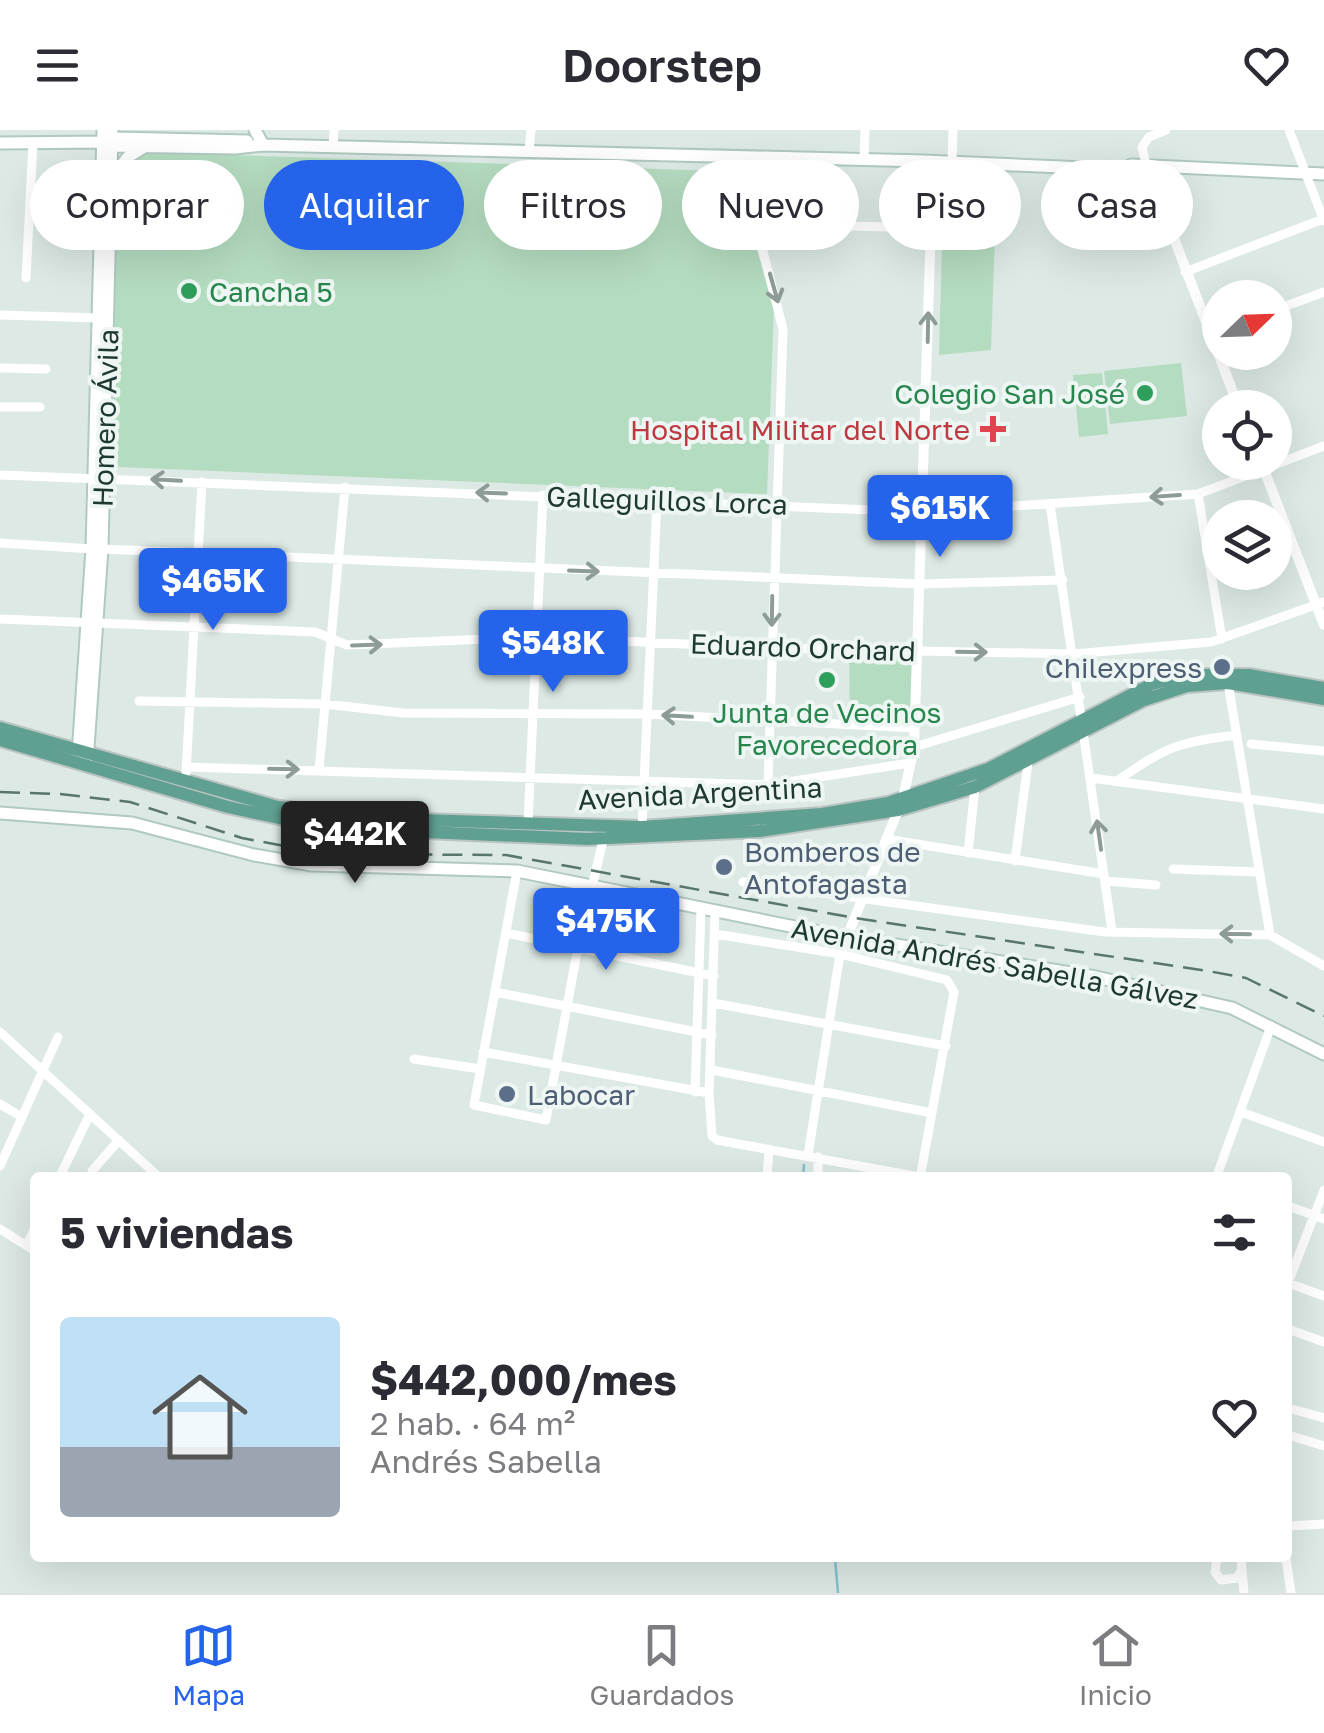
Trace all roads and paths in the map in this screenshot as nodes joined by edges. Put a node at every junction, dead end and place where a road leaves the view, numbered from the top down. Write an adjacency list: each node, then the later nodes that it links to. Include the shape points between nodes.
1 (87, 130): 10 (main road)
2 (255, 130): 13 (main road)
3 (334, 130): 15 (street)
4 (531, 130): 16 (street)
5 (865, 130): 20 (street)
6 (952, 130): 22 (street)
7 (1166, 130): 23 (street, via 1148,137)
8 (1289, 130): 25 (street)
9 (108, 137): 10 (main road); 13 (main road); 14 (main road); 38 (main road, Homero Ávila)
10 (61, 138): 11 (main road)
11 (33, 142): 12 (main road); 33 (street)
12 (0, 144)
13 (263, 145): 14 (main road); 15 (main road)
14 (146, 146): 18 (main road)
15 (333, 147): 16 (main road)
16 (528, 152): 17 (main road)
17 (761, 157): 19 (street); 20 (main road)
18 (124, 160)
19 (761, 160)
20 (864, 160): 21 (main road)
21 (879, 160)
22 (957, 160)
23 (1141, 160)
24 (1193, 169): 25 (main road)
25 (1306, 174): 26 (main road); 27 (street)
26 (1324, 174)
27 (1324, 220): 32 (street)
28 (109, 250): 46 (main road, Homero Ávila)
29 (763, 250): 55 (street, one-way to 55, via 783,329)
30 (930, 250): 56 (street, one-way to 30)
31 (1176, 250): 32 (street)
32 (1185, 272): 36 (street)
33 (26, 278)
34 (1324, 292): 35 (street)
35 (1292, 304)
36 (1202, 308)
37 (0, 315): 38 (street)
38 (99, 318): 46 (main road, Homero Ávila)
39 (0, 368): 40 (street)
40 (46, 368)
41 (0, 407): 42 (street)
42 (40, 408)
43 (1324, 446): 44 (street, Galleguillos Lorca)
44 (1292, 456)
45 (0, 475): 46 (street, Galleguillos Lorca)
46 (100, 478): 49 (street, Galleguillos Lorca, one-way to 46); 58 (main road, Homero Ávila)
47 (1230, 480): 51 (street, Galleguillos Lorca)
48 (1268, 480): 66 (street)
49 (202, 482): 50 (street, Galleguillos Lorca); 59 (street)
50 (345, 487): 52 (street, Galleguillos Lorca, one-way to 50); 60 (street)
51 (1198, 494): 54 (street, Galleguillos Lorca, one-way to 54); 72 (street)
52 (542, 495): 53 (street, Galleguillos Lorca); 61 (street)
53 (657, 500): 55 (street, Galleguillos Lorca); 62 (street)
54 (1050, 504): 56 (street, Galleguillos Lorca); 64 (street)
55 (777, 505): 56 (street, Galleguillos Lorca); 63 (street)
56 (922, 512): 65 (street)
57 (0, 543): 58 (street)
58 (97, 549): 59 (street); 68 (main road, Homero Ávila)
59 (198, 554): 60 (street); 70 (street)
60 (338, 561): 61 (street); 73 (street)
61 (540, 569): 62 (street, one-way to 62); 71 (street)
62 (654, 574): 63 (street); 74 (street)
63 (773, 579): 65 (street); 75 (street, one-way to 75)
64 (1063, 580): 65 (street); 77 (street)
65 (919, 584): 76 (street)
66 (1320, 603): 69 (street); 72 (street, Eduardo Orchard)
67 (0, 619): 68 (street, Eduardo Orchard)
68 (93, 624): 70 (street, Eduardo Orchard); 96 (main road, Homero Ávila)
69 (1324, 625)
70 (194, 626): 73 (street, Eduardo Orchard, via 315,632); 83 (street)
71 (536, 638): 73 (street, Eduardo Orchard, one-way to 71, via 366,645); 74 (street, Eduardo Orchard); 86 (street)
72 (1222, 639): 77 (street, Eduardo Orchard)
73 (331, 640): 84 (street)
74 (650, 641): 75 (street, Eduardo Orchard); 85 (street)
75 (771, 648): 76 (street, Eduardo Orchard); 87 (street)
76 (917, 652): 77 (street, Eduardo Orchard, one-way to 77); 90 (street)
77 (1074, 654): 80 (street)
78 (1228, 683): 81 (main road, Avenida Argentina); 88 (main road, Avenida Argentina, via 1164,692); 91 (street)
79 (1324, 688): 88 (main road, Avenida Argentina, via 1242,674 1187,675 1152,684)
80 (1080, 697): 88 (street); 94 (street)
81 (1324, 699)
82 (139, 701): 83 (street)
83 (190, 701): 84 (street); 100 (street)
84 (325, 704): 86 (street); 99 (street)
85 (647, 714): 86 (street); 87 (street, one-way to 85); 104 (street)
86 (533, 715): 102 (street)
87 (770, 720): 90 (street); 105 (street)
88 (1084, 726): 98 (main road, Avenida Argentina); 101 (street); 108 (main road, Avenida Argentina)
89 (0, 728): 96 (main road, Avenida Argentina)
90 (914, 728): 94 (street)
91 (1237, 735): 103 (street, via 1168,748); 107 (street)
92 (0, 740): 96 (main road, Avenida Argentina)
93 (1251, 744): 95 (street)
94 (914, 747): 97 (street)
95 (1324, 751)
96 (83, 758): 100 (main road, Avenida Argentina); 114 (main road, Avenida Argentina, via 248,812 342,828)
97 (910, 763): 105 (street); 108 (street)
98 (1028, 763): 106 (main road, Avenida Argentina); 117 (street)
99 (319, 770): 100 (street, one-way to 99); 102 (street)
100 (186, 774): 111 (main road, Avenida Argentina, via 257,803 317,812)
101 (1091, 778): 103 (street); 121 (street, one-way to 101)
102 (530, 780): 104 (street); 111 (street)
103 (1116, 781): 107 (street)
104 (644, 783): 105 (street); 113 (street)
105 (768, 785)
106 (975, 787): 108 (main road, Avenida Argentina); 116 (street)
107 (1247, 799): 109 (street); 120 (street)
108 (900, 804): 113 (main road, Avenida Argentina); 114 (main road, Avenida Argentina, via 760,831); 115 (street)
109 (1323, 812)
110 (0, 813): 119 (main road, Avenida Andrés Sabella Gálvez, via 132,824 312,866)
111 (528, 824): 112 (main road, Avenida Argentina)
112 (612, 826): 113 (main road, Avenida Argentina); 114 (street)
113 (642, 826)
114 (602, 838): 124 (street)
115 (886, 840): 116 (street); 125 (street)
116 (968, 852): 117 (street)
117 (1015, 860): 121 (street)
118 (1172, 869): 120 (street)
119 (517, 871): 124 (main road, Avenida Andrés Sabella Gálvez); 129 (street)
120 (1259, 872): 131 (street)
121 (1105, 878): 123 (street); 128 (street)
122 (743, 882): 125 (street)
123 (1156, 885)
124 (592, 887): 126 (main road, Avenida Andrés Sabella Gálvez); 133 (street)
125 (862, 898): 128 (street); 132 (street)
126 (701, 909): 127 (main road, Avenida Andrés Sabella Gálvez); 136 (street)
127 (715, 912): 130 (street); 132 (main road, Avenida Andrés Sabella Gálvez)
128 (1112, 931): 131 (street, one-way to 128)
129 (506, 933): 133 (street); 138 (street)
130 (714, 934): 134 (street); 137 (street)
131 (1270, 935): 135 (street)
132 (847, 937): 134 (street); 142 (main road, Avenida Andrés Sabella Gálvez, via 1125,982 1220,1004)
133 (578, 947): 136 (street); 140 (street)
134 (840, 954): 141 (street); 147 (street, via 942,976 954,992)
135 (1324, 966)
136 (698, 973): 137 (street); 144 (street)
137 (714, 976): 139 (street)
138 (494, 992): 140 (street); 148 (street)
139 (713, 1003): 141 (street); 145 (street)
140 (566, 1006): 144 (street); 151 (street)
141 (828, 1024): 147 (street); 155 (street)
142 (1270, 1026): 149 (main road, Avenida Andrés Sabella Gálvez); 159 (street)
143 (0, 1032): 154 (street)
144 (696, 1033): 145 (street); 156 (street)
145 (712, 1035): 153 (street)
146 (58, 1037): 154 (street)
147 (946, 1046): 160 (street)
148 (483, 1052): 151 (street); 152 (street)
149 (1324, 1054)
150 (414, 1059): 152 (street)
151 (554, 1065): 152 (street, via 546,1120 474,1105); 156 (street)
152 (480, 1068)
153 (712, 1070): 155 (street); 157 (street)
154 (43, 1071): 161 (street); 162 (street)
155 (816, 1090): 160 (street); 166 (street)
156 (695, 1092): 157 (street)
157 (709, 1094): 165 (street, via 712,1136)
158 (0, 1104): 162 (street)
159 (1241, 1112): 164 (street); 175 (street)
160 (932, 1113): 174 (street)
161 (90, 1114): 163 (street); 169 (street)
162 (22, 1117): 167 (street)
163 (118, 1140): 168 (street); 170 (street)
164 (1324, 1142)
165 (769, 1149): 166 (street); 171 (street)
166 (813, 1156): 172 (street); 173 (street)
167 (0, 1166)
168 (92, 1171)
169 (62, 1172)
170 (153, 1172)
171 (767, 1172)
172 (817, 1172)
173 (895, 1172)
174 (921, 1172)
175 (1218, 1172)
176 (1324, 1190): 178 (street)
177 (1292, 1207): 178 (street)
178 (1319, 1217): 181 (street)
179 (0, 1229): 180 (street)
180 (30, 1247)
181 (1292, 1274)
182 (1292, 1284): 183 (street)
183 (1324, 1296)
184 (1292, 1331): 185 (street)
185 (1324, 1342)
186 (1292, 1409): 187 (street)
187 (1324, 1418)
188 (1292, 1436): 189 (street)
189 (1324, 1446)
190 (1324, 1524): 191 (street)
191 (1292, 1526)
192 (1216, 1562): 195 (street, via 1221,1580)
193 (1241, 1562): 195 (street)
194 (1287, 1562): 197 (street)
195 (1241, 1571): 196 (street)
196 (1244, 1593)
197 (1291, 1593)

